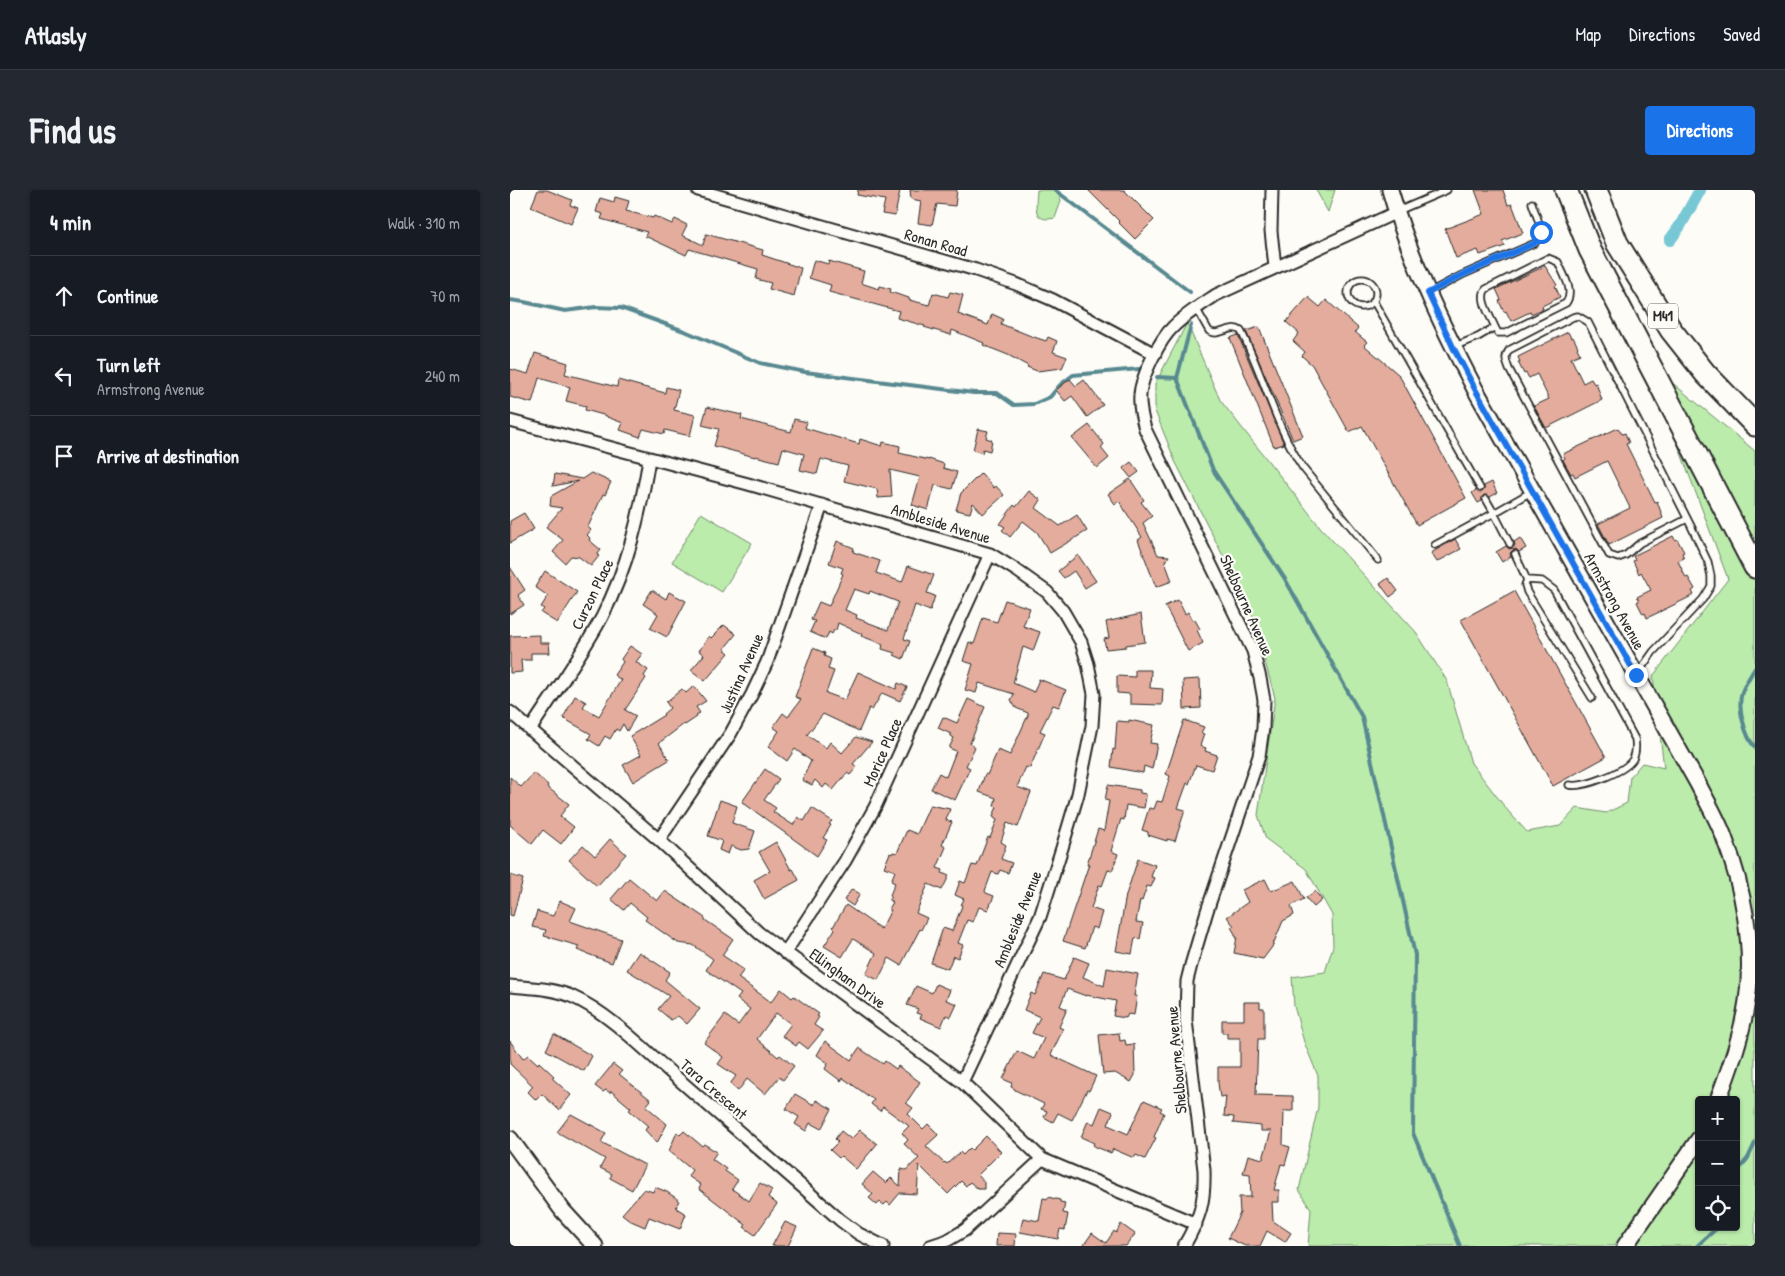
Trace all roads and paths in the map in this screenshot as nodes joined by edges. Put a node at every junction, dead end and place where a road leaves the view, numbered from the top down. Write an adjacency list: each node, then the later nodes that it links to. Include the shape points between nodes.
1 (698, 190): 15 (street, Ronan Road, via 1016,284)
2 (1272, 190): 9 (street, via 1271,231)
3 (1390, 190): 8 (street, Armstrong Avenue)
4 (1447, 190): 8 (lane)
5 (1566, 190): 30 (highway, via 1590,250)
6 (1596, 190): 17 (highway, M41, via 1616,243 1671,330 1705,373)
7 (1532, 203): 10 (lane, via 1541,232 1535,243)
8 (1397, 212): 9 (street, Shelbourne Avenue); 10 (street, Armstrong Avenue)
9 (1275, 267): 12 (street, Shelbourne Avenue)
10 (1428, 293): 14 (street, Armstrong Avenue)
11 (1374, 302): 11 (lane, via 1365,308 1355,306 1348,299 1350,284 1364,279 1373,284 1377,293); 19 (lane)
12 (1196, 308): 15 (street, Shelbourne Avenue, via 1172,328); 29 (lane, via 1212,333 1231,328 1241,331 1292,452)
13 (1495, 327): 13 (lane, via 1484,301 1486,289 1548,258 1558,262 1570,289 1566,303 1506,333 1498,333); 14 (lane)
14 (1453, 347): 20 (street, Armstrong Avenue)
15 (1155, 354): 45 (street, Shelbourne Avenue, via 1146,369 1140,390 1145,429 1252,651 1264,700 1259,756 1187,981 1186,1020 1205,1191)
16 (510, 421): 18 (street, Ambleside Avenue)
17 (1755, 425)
18 (649, 459): 22 (street, Ambleside Avenue); 35 (street, Curzon Place, via 638,518 614,593 590,638)
19 (1480, 488)
20 (1533, 491): 23 (lane); 32 (street, Armstrong Avenue)
21 (1486, 499): 23 (lane)
22 (822, 505): 27 (street, Ambleside Avenue); 37 (street, Justina Avenue, via 767,662 752,694 731,733)
23 (1494, 513): 25 (lane); 26 (lane)
24 (1687, 518): 24 (lane, via 1588,322 1578,316 1573,317 1509,350 1506,355 1509,369 1609,555 1618,558 1626,555 1640,542); 32 (lane, via 1708,562 1711,586)
25 (1510, 544)
26 (1434, 545)
27 (990, 554): 38 (street, Morice Place, via 875,807 845,861); 40 (street, Ambleside Avenue, via 1047,592 1063,611 1081,642 1094,694 1092,726 1073,812 1040,917)
28 (1515, 554): 31 (lane)
29 (1378, 560)
30 (1755, 567)
31 (1528, 580): 33 (lane, via 1525,584 1527,592); 36 (lane, via 1542,581 1554,590 1635,739 1636,750 1624,767 1590,784)
32 (1636, 675): 41 (street, Armstrong Avenue, via 1724,836 1741,896 1748,936 1747,1000 1734,1056)
33 (1592, 698)
34 (510, 712): 35 (street, Ellingham Drive)
35 (530, 730): 37 (street, Ellingham Drive)
36 (1569, 785)
37 (660, 840): 38 (street, Ellingham Drive)
38 (785, 953): 40 (street, Ellingham Drive)
39 (510, 986): 47 (street, Tara Crescent, via 563,992 598,1012 840,1220)
40 (962, 1082): 44 (street, Ellingham Drive)
41 (1719, 1096)
42 (510, 1139): 46 (street, via 563,1211)
43 (1698, 1141): 50 (street)
44 (1042, 1159): 45 (street, Ellingham Drive); 48 (street, via 965,1230)
45 (1196, 1224): 49 (street, Shelbourne Avenue)
46 (595, 1246)
47 (883, 1246)
48 (930, 1246)
49 (1184, 1246)
50 (1625, 1246)

